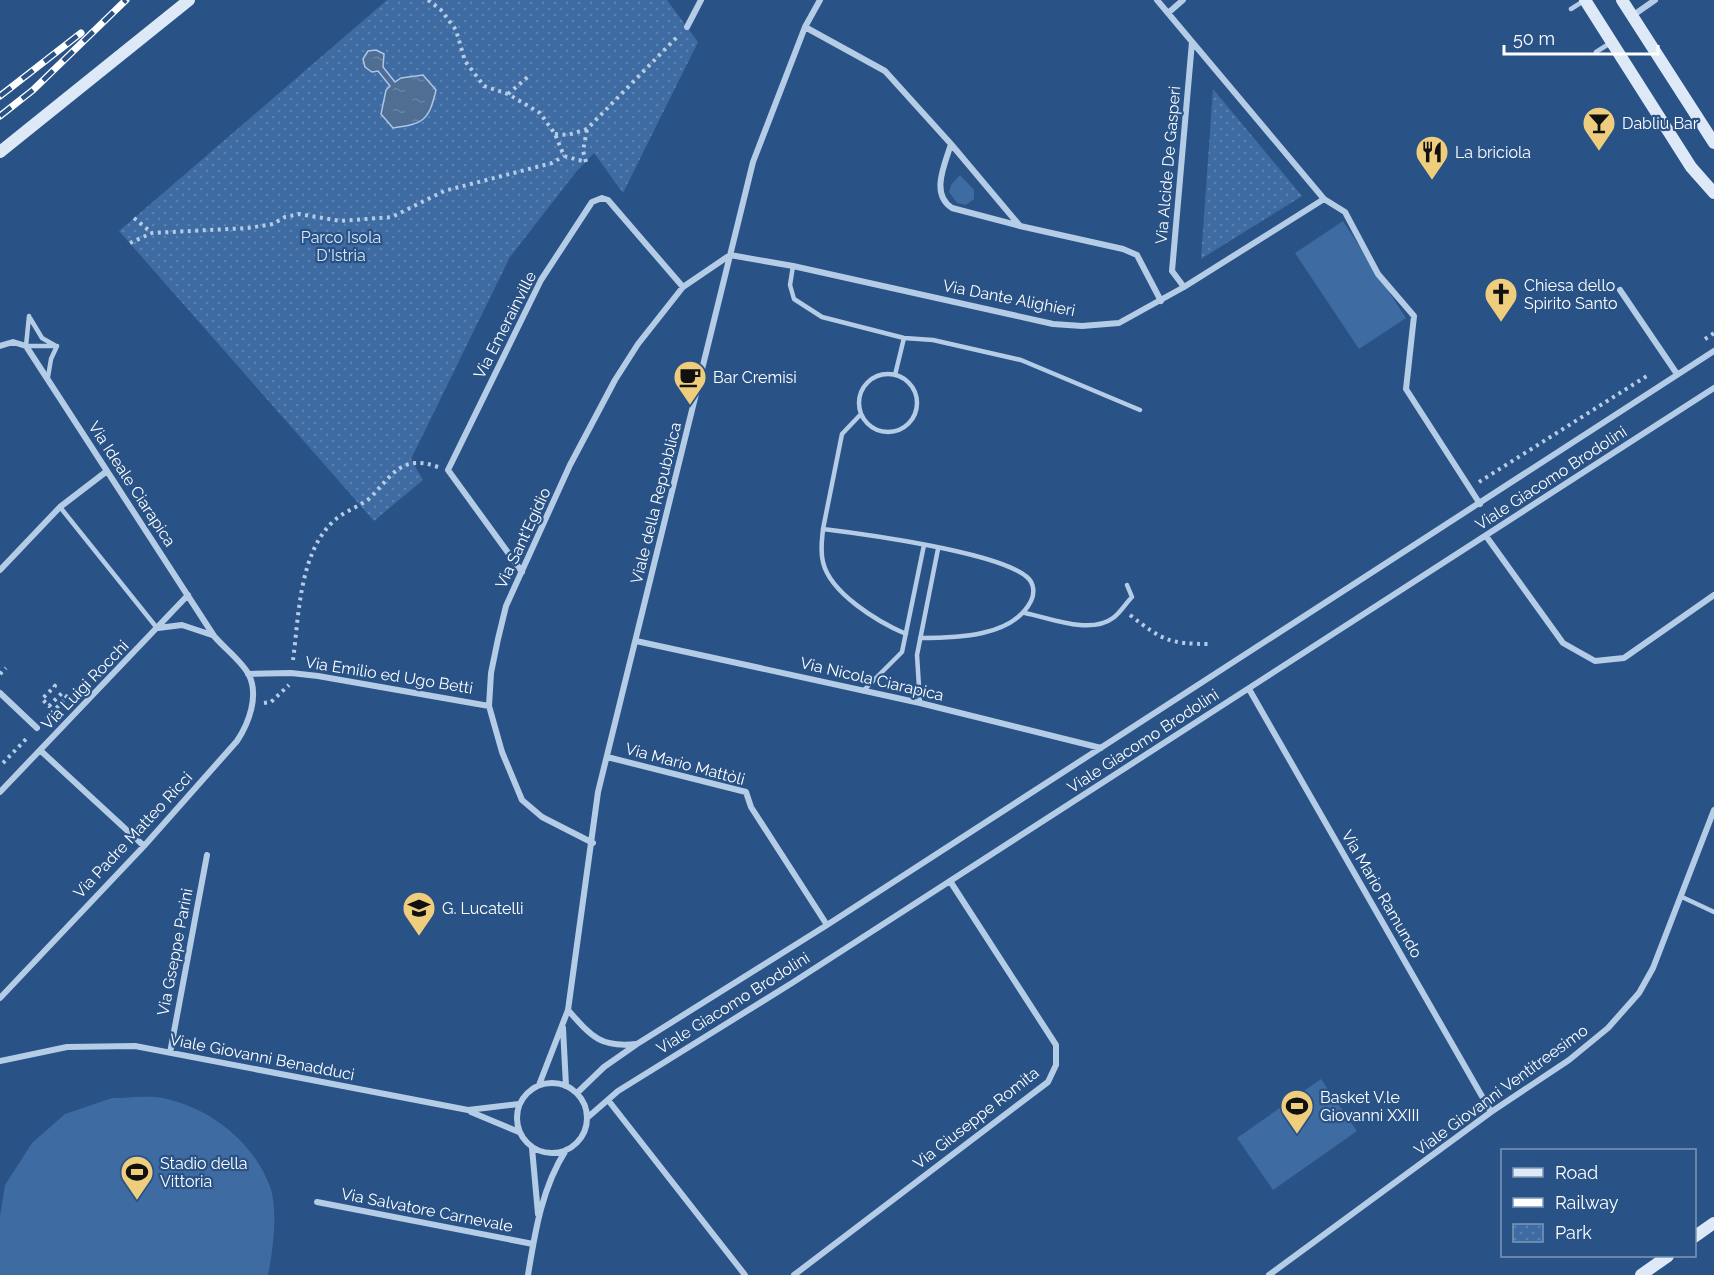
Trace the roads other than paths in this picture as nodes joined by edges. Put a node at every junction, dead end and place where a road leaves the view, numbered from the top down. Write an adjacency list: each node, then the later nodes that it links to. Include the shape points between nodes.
1 (189, 0): 19 (street)
2 (701, 0): 12 (street)
3 (820, 0): 13 (street, Viale della Repubblica)
4 (1157, 0): 10 (street)
5 (1183, 0): 10 (street)
6 (1585, 0): 9 (lane); 15 (street)
7 (1622, 0): 11 (street)
8 (1655, 0): 11 (street)
9 (1570, 9)
10 (1168, 13): 14 (street)
11 (1632, 15): 17 (street)
12 (687, 27)
13 (805, 27): 18 (street, via 885,71); 23 (street, Viale della Repubblica, via 753,162)
14 (1192, 42): 21 (street); 26 (street, Via Alcide De Gasperi, via 1172,271)
15 (1611, 42): 16 (lane); 20 (street, via 1692,167)
16 (1596, 52)
17 (1714, 143)
18 (951, 144): 22 (street); 22 (street, via 940,180 940,195 945,203)
19 (0, 152)
20 (1714, 194)
21 (1324, 200): 26 (street, Via Dante Alighieri); 41 (street, via 1346,212 1378,274 1414,316 1406,389)
22 (1020, 226): 28 (street, via 1137,255)
23 (730, 255): 24 (street, Via Dante Alighieri); 25 (street, Via Sant'Egidio); 57 (street, Viale della Repubblica)
24 (793, 266): 28 (street, Via Dante Alighieri, via 1053,324 1119,322); 29 (lane, via 790,285 794,299 803,307 822,317)
25 (682, 287): 48 (street, Via Sant'Egidio, via 615,380 570,465); 48 (street, Via Emerainville, via 608,200 602,198 595,200 542,280 448,470)
26 (1184, 288): 28 (street, Via Dante Alighieri)
27 (1620, 290): 34 (street)
28 (1161, 301)
29 (904, 338): 35 (lane); 38 (lane, via 933,340 1021,360)
30 (0, 346): 31 (street, via 13,342)
31 (26, 346): 32 (lane); 32 (lane, via 29,316 42,338); 36 (street, Via Ideale Ciarapica)
32 (57, 346): 36 (lane)
33 (1714, 351): 34 (street, Viale Giacomo Brodolini)
34 (1677, 374): 41 (street, Viale Giacomo Brodolini)
35 (895, 375): 39 (lane, via 877,375 869,380 860,395); 39 (lane, via 911,386 915,394 915,413 909,422 902,428 883,431 866,422)
36 (48, 377): 40 (street, Via Ideale Ciarapica)
37 (1714, 388): 44 (street, Viale Giacomo Brodolini)
38 (1140, 410)
39 (861, 414): 43 (lane, via 842,434)
40 (107, 471): 42 (street); 50 (street, Via Ideale Ciarapica)
41 (1480, 504): 65 (street, Viale Giacomo Brodolini)
42 (60, 507): 47 (street); 53 (lane)
43 (823, 529): 45 (lane); 54 (lane, via 823,564 837,586 859,607)
44 (1486, 536): 51 (street, via 1563,643 1595,661 1624,658); 59 (street, Viale Giacomo Brodolini)
45 (924, 545): 46 (lane); 54 (lane)
46 (938, 549): 52 (lane, via 986,560 1026,576 1033,585 1033,597); 56 (lane)
47 (0, 570)
48 (522, 572): 63 (street, Via Sant'Egidio, via 506,606 491,673)
49 (1127, 585): 52 (lane, via 1132,597 1113,618 1099,625)
50 (188, 594): 53 (street, Via Luigi Rocchi); 55 (street, Via Ideale Ciarapica)
51 (1714, 595)
52 (1025, 613): 56 (lane, via 982,633)
53 (158, 628): 55 (street, Via Ideale Ciarapica, via 182,625); 66 (street, Via Luigi Rocchi)
54 (906, 634): 60 (lane, via 902,652)
55 (214, 636): 58 (street, Via Ideale Ciarapica)
56 (920, 638): 62 (lane)
57 (636, 641): 60 (street, Via Nicola Ciarapica); 67 (street, Viale della Repubblica)
58 (249, 674): 63 (street, Via Emilio ed Ugo Betti, via 291,673); 71 (street, Via Padre Matteo Ricci, via 252,702 245,729)
59 (1249, 689): 73 (street, Viale Giacomo Brodolini); 89 (street, Via Mario Ramundo)
60 (863, 691): 62 (street, Via Nicola Ciarapica)
61 (0, 693): 64 (street)
62 (920, 703): 65 (street, Via Nicola Ciarapica)
63 (489, 706): 70 (street, Via Sant'Egidio, via 522,801 542,817)
64 (37, 728)
65 (1101, 748): 76 (street, Viale Giacomo Brodolini)
66 (40, 751): 68 (street, Via Luigi Rocchi); 71 (street)
67 (607, 758): 70 (street, Viale della Repubblica, via 598,792); 76 (street, Via Mario Mattòli, via 746,792 751,807)
68 (0, 792)
69 (1714, 810): 74 (street, Viale Giovanni Ventitreesimo)
70 (593, 843): 78 (street, Viale della Repubblica)
71 (144, 846): 77 (street, Via Padre Matteo Ricci)
72 (207, 855): 81 (street, Via Gseppe Parini)
73 (950, 881): 86 (street, Viale Giacomo Brodolini); 102 (street, Via Giuseppe Romita, via 1056,1045 1056,1065 1048,1082)
74 (1682, 897): 75 (lane); 89 (street, Viale Giovanni Ventitreesimo, via 1639,993 1608,1028 1569,1060)
75 (1714, 912)
76 (827, 925): 80 (street, Viale Giacomo Brodolini)
77 (0, 998)
78 (568, 1010): 79 (street, Viale della Repubblica); 80 (street, Viale Giacomo Brodolini, via 596,1040 615,1047)
79 (563, 1024): 83 (street, Viale della Repubblica); 84 (street, Viale della Repubblica)
80 (637, 1044): 85 (street, Viale Giacomo Brodolini, via 604,1067)
81 (170, 1053): 82 (street, Viale Giovanni Benadduci, via 135,1046 67,1047); 88 (street, Viale Giovanni Benadduci)
82 (0, 1061)
83 (539, 1085): 84 (street); 87 (street)
84 (566, 1086): 85 (street)
85 (577, 1093): 90 (street)
86 (608, 1100): 90 (street, Viale Giacomo Brodolini); 101 (street)
87 (519, 1104): 88 (street, Viale Giovanni Benadduci); 91 (street)
88 (468, 1110): 91 (street)
89 (1491, 1112): 103 (street, Viale Giovanni Ventitreesimo)
90 (587, 1118): 93 (street, via 581,1137)
91 (519, 1132): 92 (street)
92 (532, 1148): 93 (street, via 555,1153); 95 (street)
93 (566, 1150): 95 (street, via 555,1167)
94 (317, 1202): 98 (street, Via Salvatore Carnevale)
95 (538, 1217): 98 (street)
96 (1714, 1223): 97 (street)
97 (1696, 1236)
98 (533, 1244): 100 (street)
99 (1667, 1257): 104 (street)
100 (528, 1275)
101 (745, 1275)
102 (794, 1275)
103 (1269, 1275)
104 (1641, 1275)

